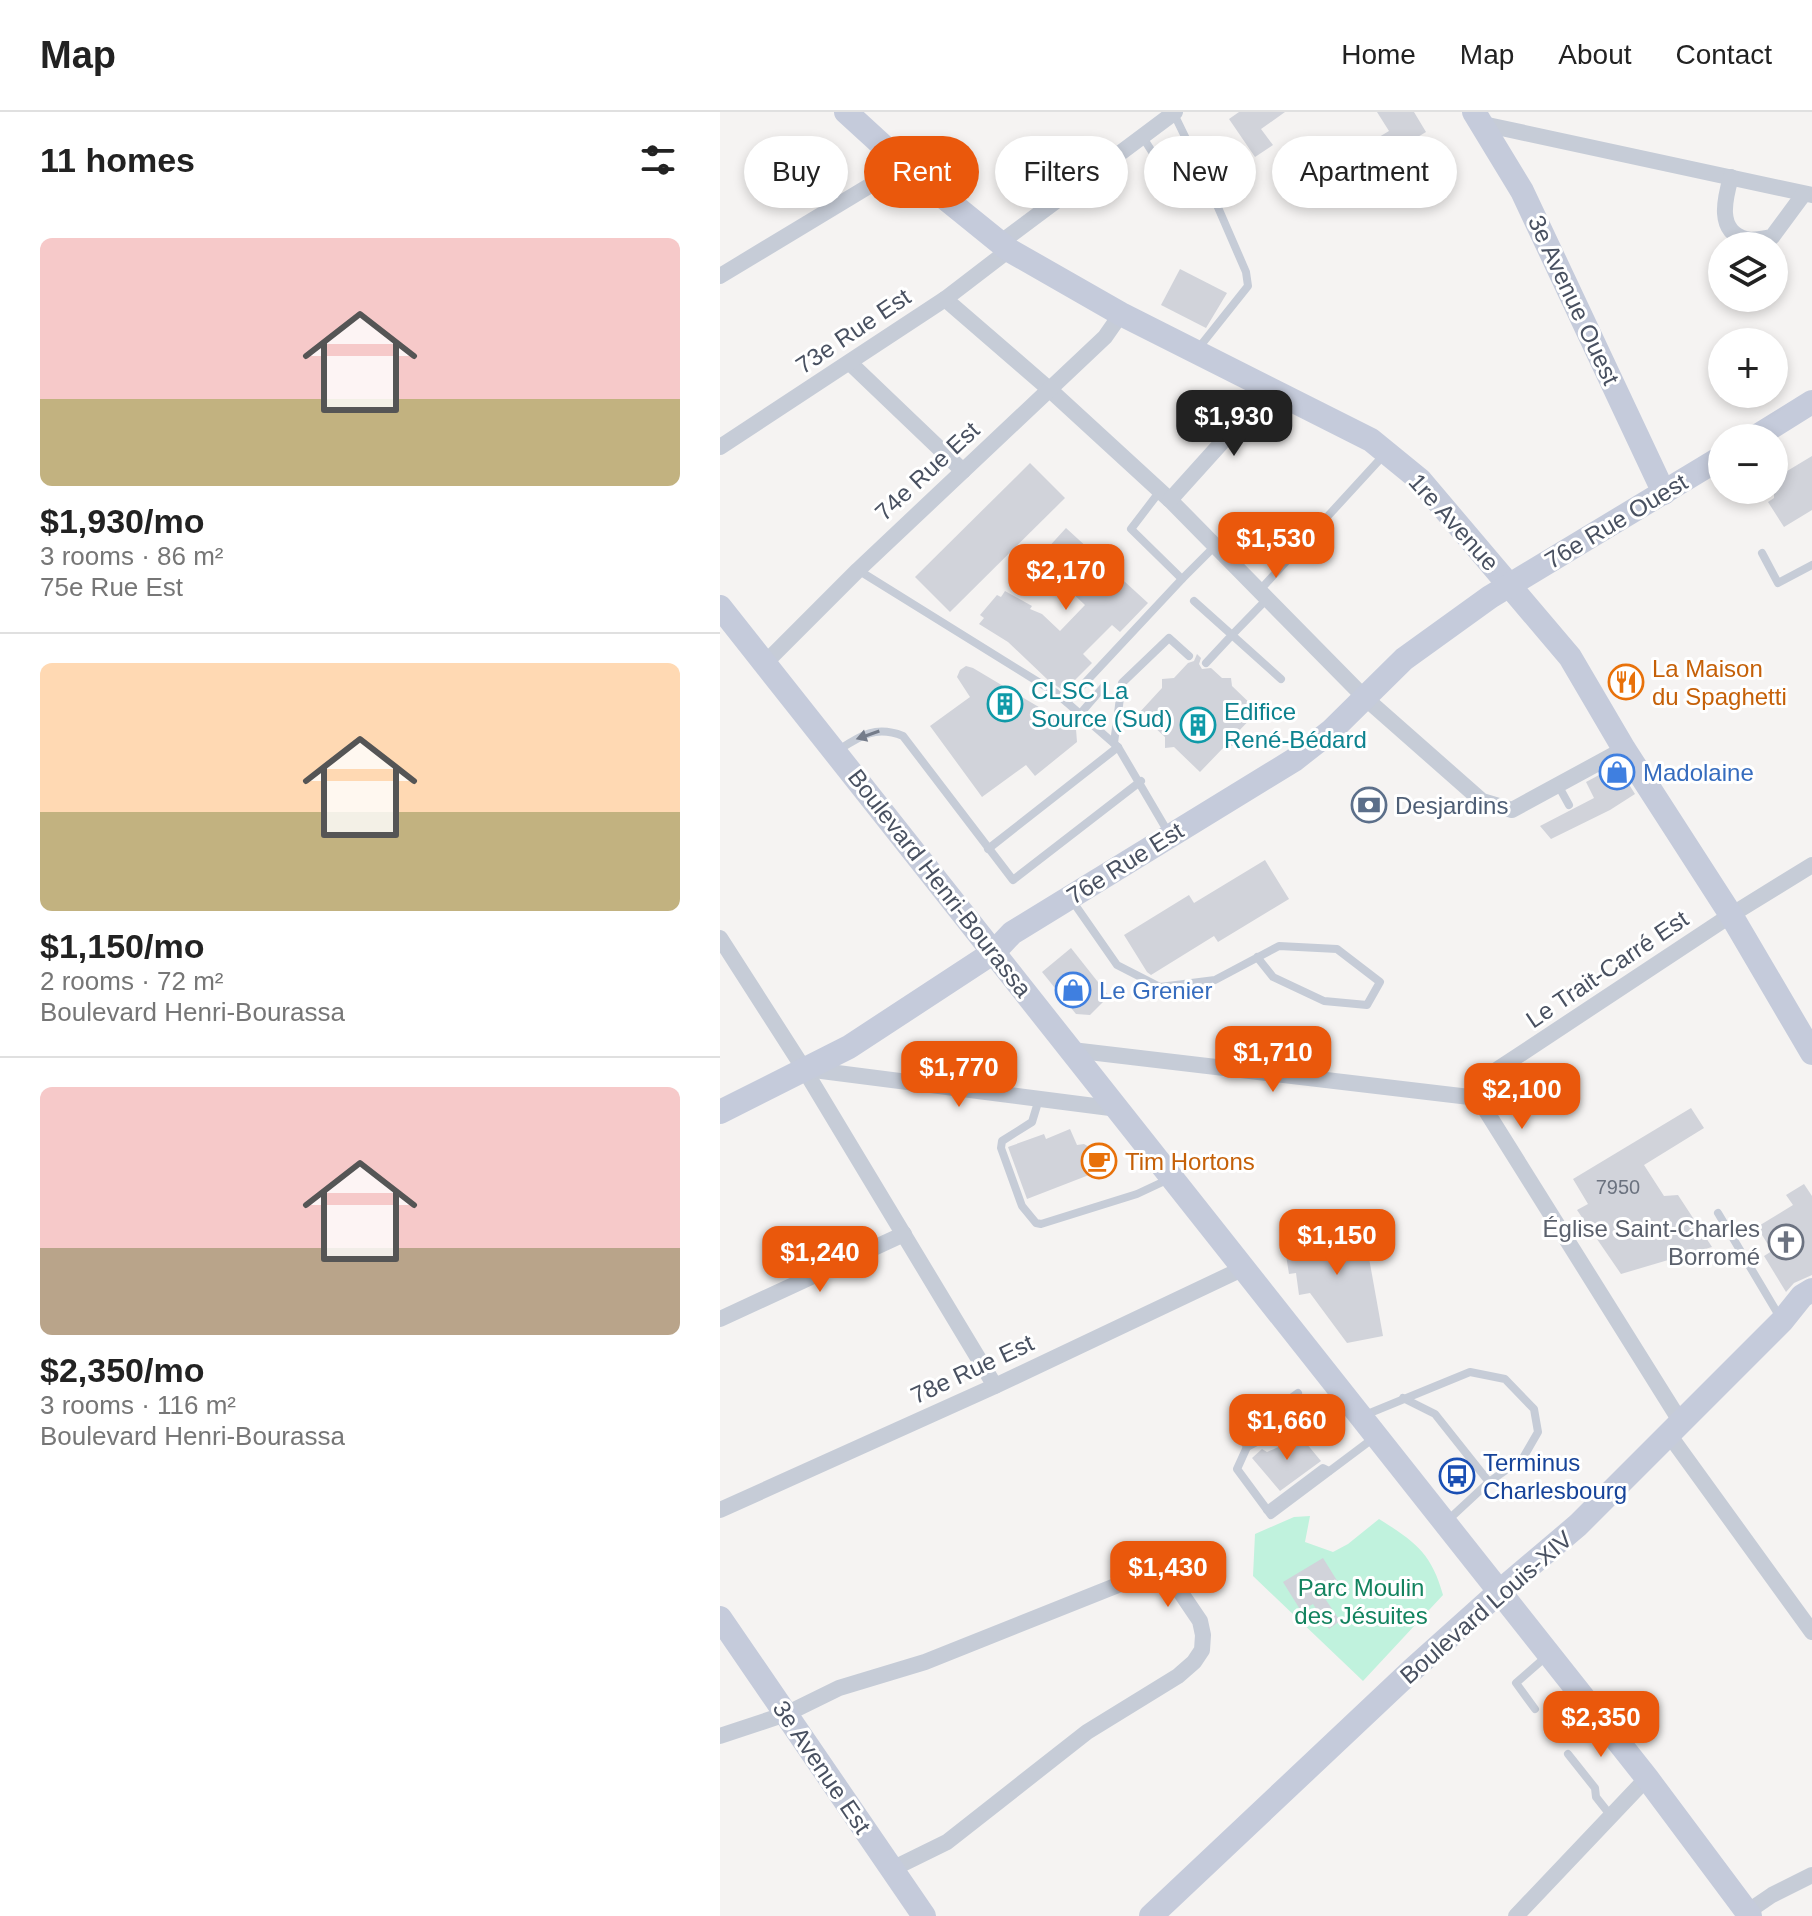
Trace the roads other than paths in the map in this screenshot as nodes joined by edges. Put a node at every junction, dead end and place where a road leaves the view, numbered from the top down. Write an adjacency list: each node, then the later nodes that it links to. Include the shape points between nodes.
1 (846, 112): 4 (street, 1re Avenue)
2 (1174, 113): 5 (street, 73e Rue Est); 15 (lane, via 1248,286)
3 (1479, 118): 7 (street); 25 (street, 3e Avenue Ouest, via 1546,238)
4 (872, 136)
5 (1142, 136): 6 (lane); 11 (street, 73e Rue Est)
6 (1144, 139)
7 (1731, 177): 9 (street); 9 (street, via 1723,205 1725,221 1746,240 1772,237)
8 (864, 189): 12 (street)
9 (1808, 195)
10 (958, 208): 11 (street, 1re Avenue)
11 (1005, 246): 13 (street, 73e Rue Est); 14 (street, 1re Avenue)
12 (720, 276)
13 (945, 299): 16 (street, 73e Rue Est); 17 (street)
14 (1121, 314): 15 (street, 1re Avenue); 17 (street, 74e Rue Est, via 1105,337)
15 (1195, 352): 18 (street, 1re Avenue)
16 (850, 363): 21 (street, 73e Rue Est); 24 (street)
17 (1049, 389): 24 (street, 74e Rue Est); 26 (street)
18 (1269, 390): 22 (street, 1re Avenue, via 1371,440); 26 (street)
19 (1812, 402): 20 (street)
20 (1777, 424)
21 (720, 447)
22 (1386, 453): 32 (street, 1re Avenue, via 1420,480); 33 (lane)
23 (1708, 466): 25 (street, 76e Rue Ouest)
24 (963, 471): 30 (street, 74e Rue Est)
25 (1664, 493): 32 (street, 76e Rue Ouest)
26 (1165, 496): 27 (street); 31 (lane, via 1131,529)
27 (1215, 546): 31 (lane); 33 (street)
28 (1762, 553): 29 (lane, via 1778,583)
29 (1812, 565)
30 (858, 570): 38 (street, 74e Rue Est); 43 (lane)
31 (1182, 579): 43 (lane)
32 (1510, 585): 42 (street, 76e Rue Est, via 1404,659); 46 (street, 1re Avenue, via 1570,657)
33 (1263, 595): 36 (lane); 42 (street)
34 (1194, 601): 36 (lane)
35 (725, 623): 38 (street, Boulevard Henri-Bourassa)
36 (1232, 635): 39 (lane); 40 (lane)
37 (1189, 656): 45 (lane, via 1169,638 1122,683)
38 (765, 663): 47 (street, Boulevard Henri-Bourassa)
39 (1206, 663)
40 (1281, 679)
41 (1105, 685): 44 (lane)
42 (1364, 697): 49 (street, via 1482,801 1512,810); 51 (street, 76e Rue Est, via 1294,760)
43 (1067, 702): 44 (lane)
44 (1080, 714): 45 (lane)
45 (1116, 745): 48 (lane); 52 (lane)
46 (1624, 749): 49 (street); 55 (street, 1re Avenue)
47 (836, 752): 52 (lane, one-way to 47, via 903,736 888,730 867,732); 57 (street, Boulevard Henri-Bourassa)
48 (1141, 781): 51 (lane); 52 (lane, via 1013,880)
49 (1557, 785): 50 (lane)
50 (1569, 805)
51 (1170, 835): 54 (street, 76e Rue Est)
52 (988, 849)
53 (1812, 865): 55 (street, Le Trait-Carré Est)
54 (1069, 897): 57 (street, 76e Rue Est, via 1012,933); 58 (lane, via 1117,965 1160,987 1215,980)
55 (1731, 915): 60 (street, 1re Avenue); 62 (street, Le Trait-Carré Est, via 1495,1071)
56 (720, 938): 61 (street)
57 (994, 952): 59 (street, Boulevard Henri-Bourassa); 61 (street, 76e Rue Est, via 849,1047)
58 (1257, 957): 58 (lane, via 1273,977 1324,1001 1367,1005 1380,982 1337,949 1279,946)
59 (1072, 1050): 62 (street); 64 (street, Boulevard Henri-Bourassa)
60 (1812, 1053)
61 (804, 1069): 63 (street); 65 (street, 76e Rue Est); 68 (street)
62 (1478, 1098): 79 (street)
63 (1039, 1099): 64 (street); 66 (lane, via 1032,1122 1002,1141 1001,1148 1022,1206 1036,1223 1137,1194)
64 (1118, 1109): 66 (street, Boulevard Henri-Bourassa)
65 (720, 1112)
66 (1172, 1178): 69 (street, Boulevard Henri-Bourassa)
67 (1718, 1213): 72 (lane)
68 (904, 1234): 71 (street); 73 (street)
69 (1244, 1268): 73 (street, 78e Rue Est); 76 (street, Boulevard Henri-Bourassa)
70 (1812, 1290): 72 (street, Boulevard Louis-XIV)
71 (720, 1319)
72 (1782, 1321): 79 (street, Boulevard Louis-XIV)
73 (995, 1386): 82 (street, 78e Rue Est)
74 (1298, 1393): 78 (lane, via 1276,1409)
75 (1403, 1398): 76 (lane); 81 (lane, via 1435,1414); 81 (lane, via 1470,1372 1505,1379 1534,1409 1538,1432 1523,1458)
76 (1361, 1417): 78 (lane); 80 (lane, via 1329,1471 1271,1515 1237,1469); 83 (street, Boulevard Henri-Bourassa)
77 (1236, 1424): 80 (lane)
78 (1290, 1425): 80 (lane)
79 (1676, 1430): 84 (street, Boulevard Louis-XIV); 86 (street)
80 (1247, 1447)
81 (1489, 1482): 83 (lane)
82 (720, 1510)
83 (1445, 1524): 84 (street, Boulevard Henri-Bourassa)
84 (1499, 1592): 87 (street, Boulevard Henri-Bourassa); 98 (street, Boulevard Louis-XIV)
85 (720, 1618): 89 (street, 3e Avenue Est)
86 (1812, 1632)
87 (1549, 1655): 88 (lane, via 1516,1683); 92 (street, Boulevard Henri-Bourassa)
88 (1535, 1709)
89 (786, 1714): 90 (street); 94 (street, 3e Avenue Est); 94 (street, via 839,1688 925,1662 1138,1577 1166,1576 1179,1590 1203,1635 1194,1662 1087,1732 947,1842)
90 (720, 1736)
91 (1568, 1754): 93 (lane)
92 (1647, 1778): 93 (street); 96 (street, Boulevard Henri-Bourassa)
93 (1611, 1816): 99 (street)
94 (892, 1869): 97 (street, 3e Avenue Est)
95 (1812, 1875): 96 (street)
96 (1742, 1911)
97 (924, 1916)
98 (1151, 1916)
99 (1516, 1916)

